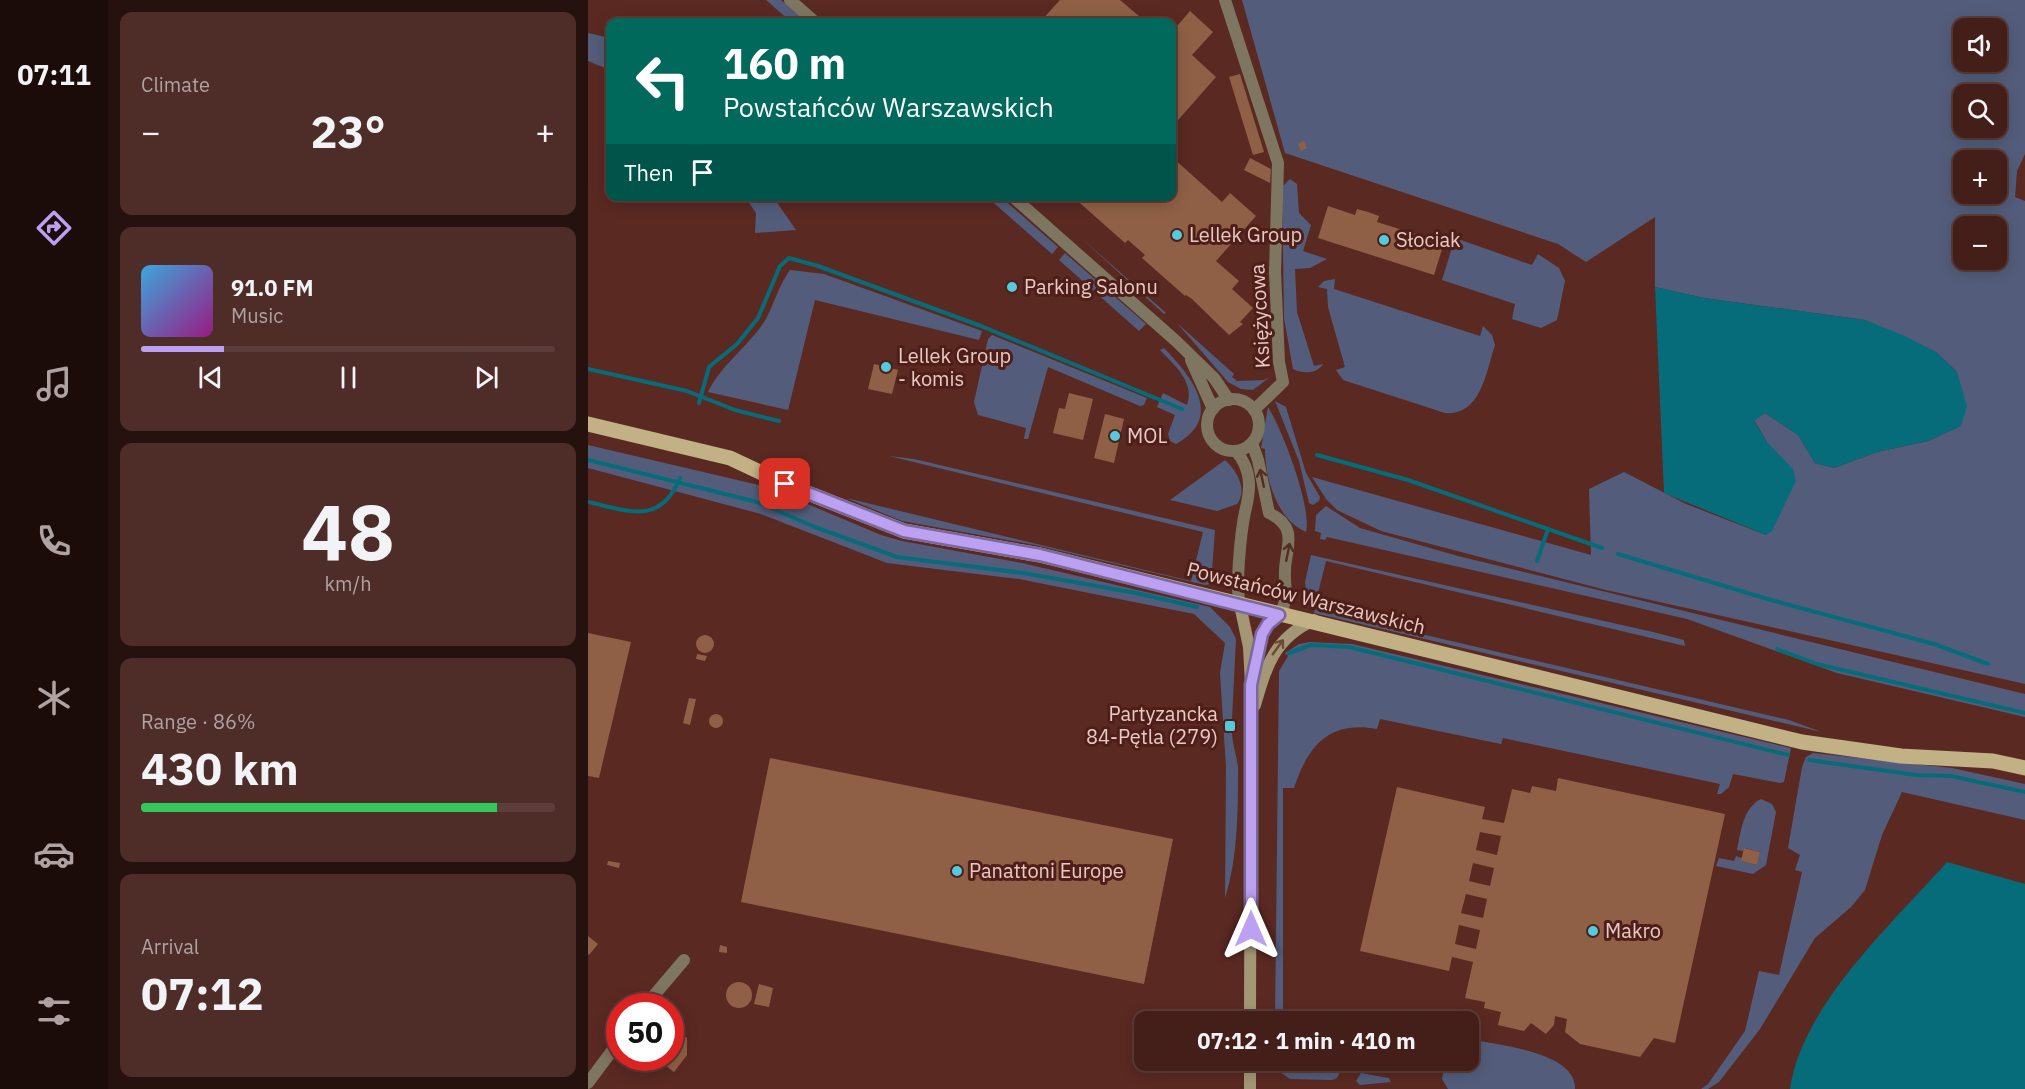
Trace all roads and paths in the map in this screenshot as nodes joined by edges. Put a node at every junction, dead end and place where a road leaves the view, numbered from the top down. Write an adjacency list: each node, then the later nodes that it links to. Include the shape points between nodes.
1 (790, 0): 3 (street)
2 (1225, 0): 8 (street, Księżycowa, via 1278,163 1275,272 1283,382)
3 (810, 18)
4 (1018, 201): 5 (street)
5 (1188, 354): 6 (street, via 1214,378); 7 (street)
6 (1229, 400): 7 (street); 8 (street, via 1243,402)
7 (1213, 409): 11 (street, via 1208,428 1212,440 1223,449)
8 (1254, 410): 10 (street, via 1259,424)
9 (588, 424): 12 (main road, Powstańców Warszawskich, via 730,458 904,531 1040,555)
10 (1251, 443): 11 (street); 13 (street, one-way to 10, via 1287,593 1285,572 1290,538 1281,522 1269,513)
11 (1236, 451): 12 (street, via 1244,461 1250,484 1237,584)
12 (1240, 605): 13 (main road, Powstańców Warszawskich); 15 (main road, via 1248,639)
13 (1274, 619): 14 (main road, Powstańców Warszawskich); 15 (main road, via 1262,634)
14 (1314, 621): 16 (main road, one-way to 14, via 1278,645); 17 (main road, Powstańców Warszawskich, via 1802,742 1901,756 1994,761)
15 (1251, 685): 16 (main road)
16 (1251, 721): 20 (main road)
17 (2025, 768)
18 (684, 960): 19 (street)
19 (656, 993)
20 (1250, 1011)
21 (606, 1059): 23 (street)
22 (1250, 1071): 24 (main road)
23 (588, 1083)
24 (1250, 1089)

